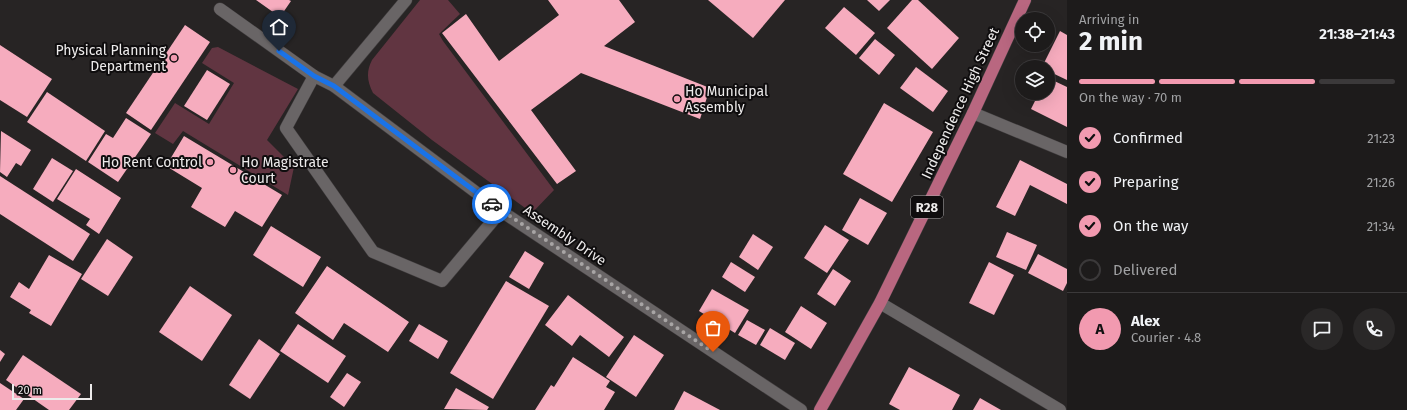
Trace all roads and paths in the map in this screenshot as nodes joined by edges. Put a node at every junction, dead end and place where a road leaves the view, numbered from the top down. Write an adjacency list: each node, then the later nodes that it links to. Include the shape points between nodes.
1 (406, 0): 5 (street)
2 (1025, 0): 6 (main road, Independence High Street / R28)
3 (220, 9): 4 (street, Assembly Drive)
4 (314, 76): 5 (street, Assembly Drive); 8 (street, via 286,128 373,252 442,281)
5 (334, 86): 8 (street, Assembly Drive)
6 (973, 113): 7 (street); 9 (main road, Independence High Street / R28)
7 (1067, 152)
8 (501, 211): 10 (street, Assembly Drive)
9 (880, 302): 11 (main road, Independence High Street / R28); 12 (street)
10 (801, 410)
11 (820, 410)
12 (1060, 410)

